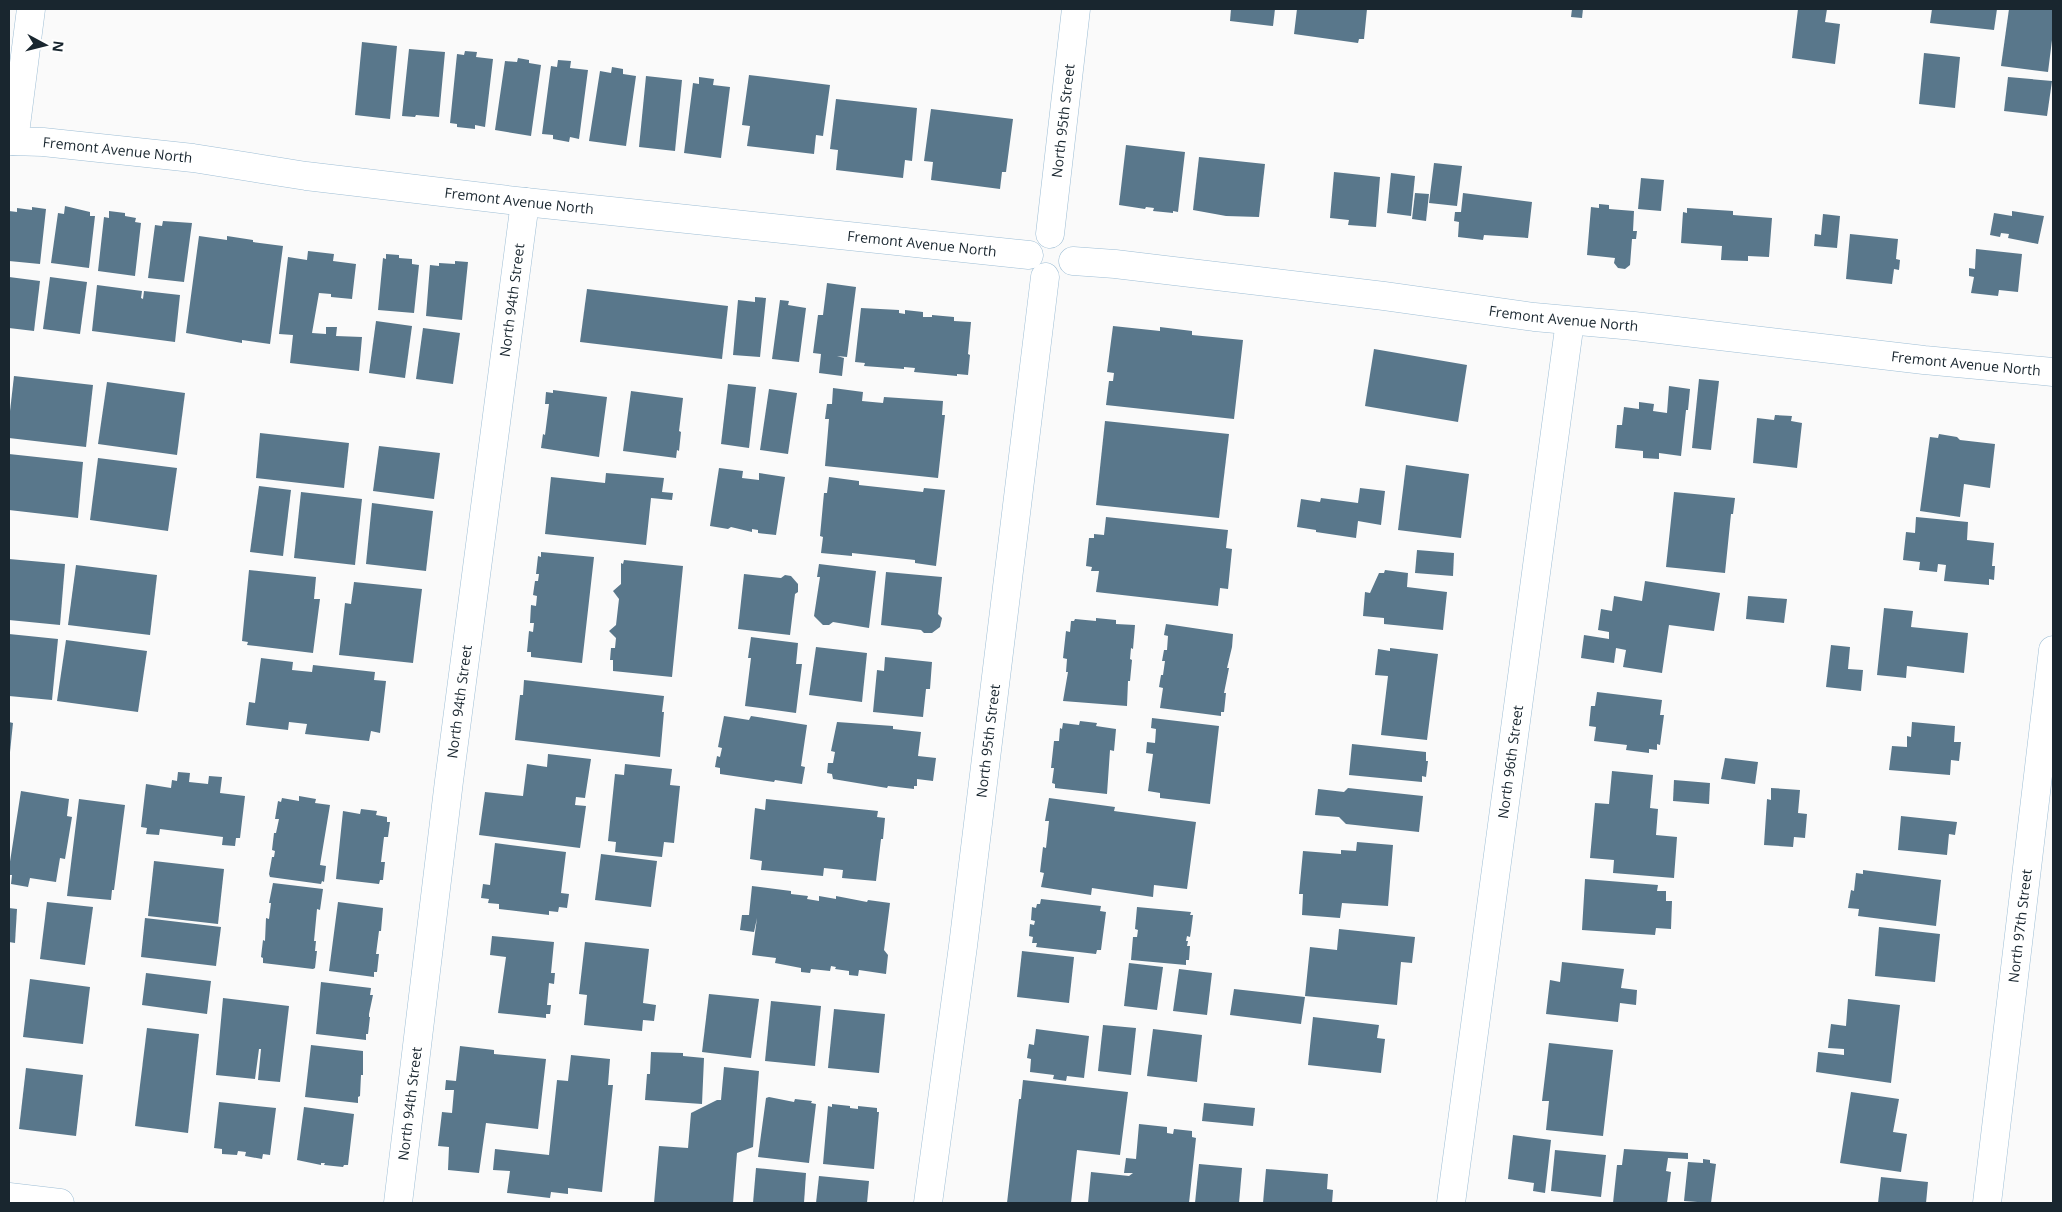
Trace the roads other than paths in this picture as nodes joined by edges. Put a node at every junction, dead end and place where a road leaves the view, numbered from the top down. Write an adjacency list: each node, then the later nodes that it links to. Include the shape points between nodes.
1 (30, 9): 3 (street)
2 (1076, 9): 5 (street, North 95th Street)
3 (11, 141): 4 (street, Fremont Avenue North, via 192,158 306,176)
4 (524, 202): 6 (street, Fremont Avenue North); 14 (street, North 94th Street)
5 (1050, 234): 6 (street, via 1037,240); 7 (street, via 1069,242)
6 (1029, 255): 8 (street, via 1034,271)
7 (1073, 261): 8 (street, via 1062,276); 9 (street, Fremont Avenue North, via 1384,296)
8 (1045, 277): 15 (street, North 95th Street, via 963,946)
9 (1570, 321): 10 (street, Fremont Avenue North); 16 (street, North 96th Street)
10 (2053, 372)
11 (2053, 650): 17 (street, North 97th Street)
12 (9, 1197): 13 (street)
13 (60, 1203)
14 (398, 1203)
15 (928, 1203)
16 (1451, 1203)
17 (1987, 1203)

